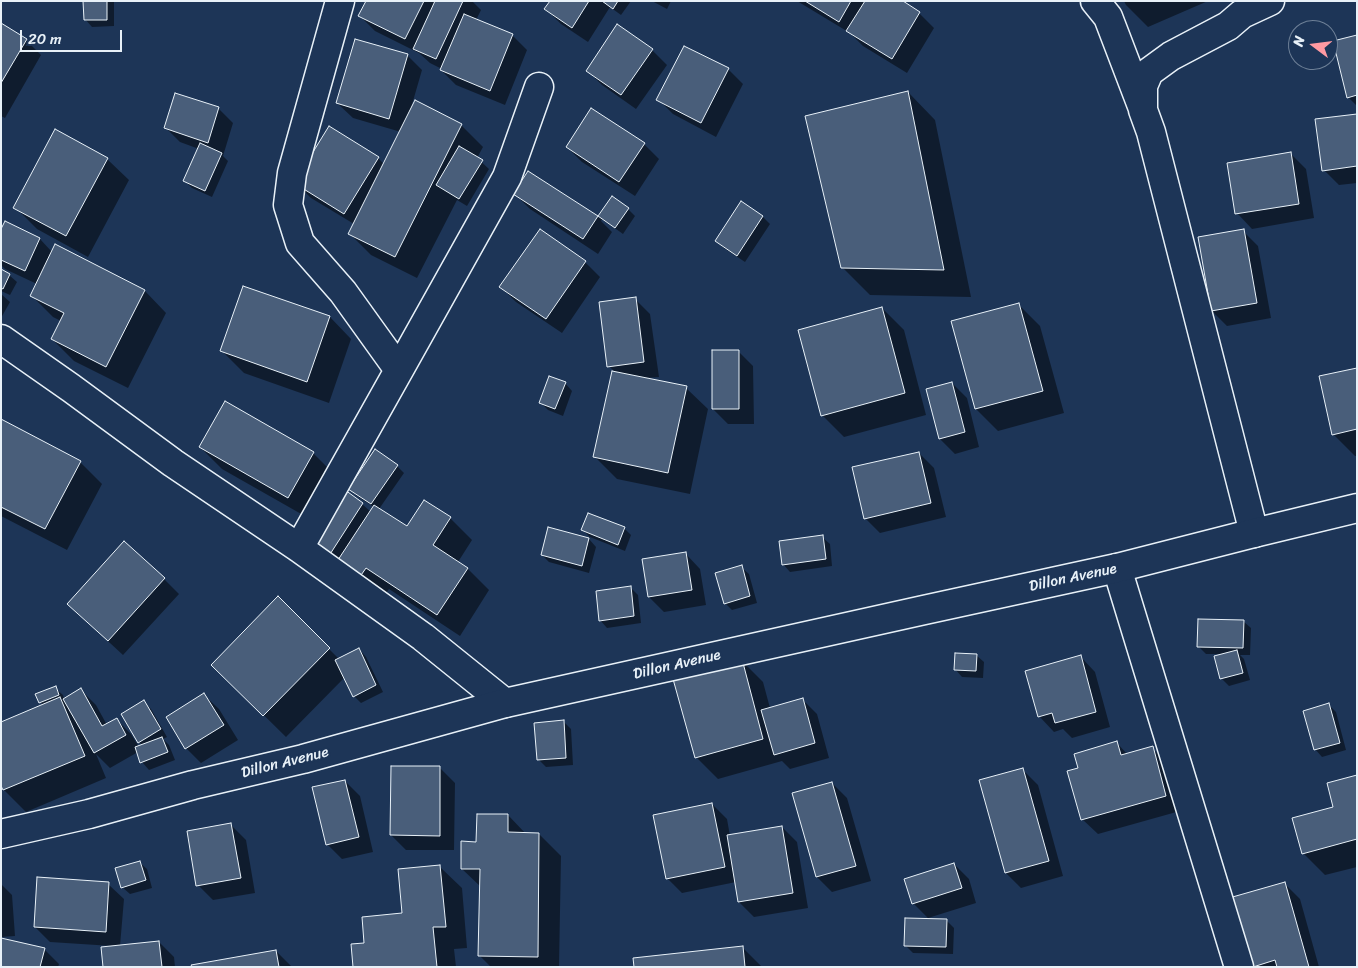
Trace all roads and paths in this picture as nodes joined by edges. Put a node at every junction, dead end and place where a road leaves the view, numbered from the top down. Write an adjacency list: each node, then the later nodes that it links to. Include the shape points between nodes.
1 (340, 1): 7 (street, via 292,173 288,205 300,243 342,292)
2 (1096, 1): 5 (street, via 1108,18)
3 (1270, 1): 5 (street, via 1242,14 1228,26 1171,56 1149,72 1143,86)
4 (539, 88): 7 (street, via 507,177)
5 (1143, 110): 9 (street)
6 (1, 339): 10 (street, via 173,463)
7 (399, 370): 10 (street)
8 (1357, 508): 9 (street, Dillon Avenue)
9 (1254, 533): 11 (street, Dillon Avenue)
10 (300, 548): 12 (street, via 423,637)
11 (1118, 568): 12 (street, Dillon Avenue); 14 (street)
12 (505, 704): 13 (street, Dillon Avenue, via 303,759)
13 (1, 834)
14 (1239, 967)

